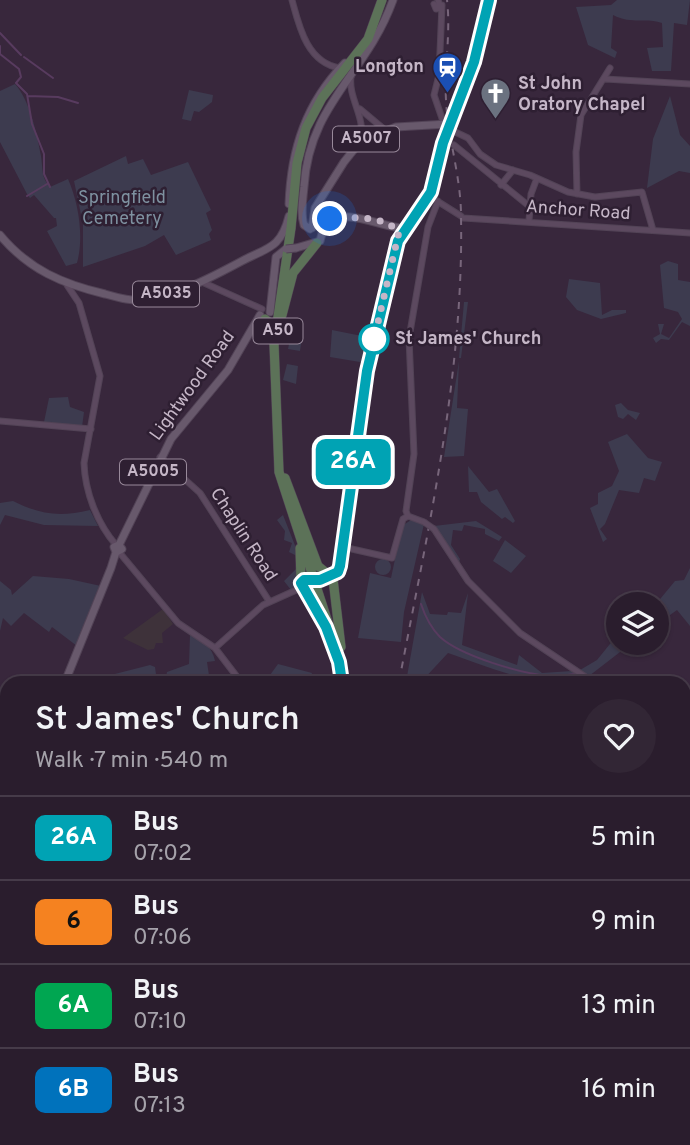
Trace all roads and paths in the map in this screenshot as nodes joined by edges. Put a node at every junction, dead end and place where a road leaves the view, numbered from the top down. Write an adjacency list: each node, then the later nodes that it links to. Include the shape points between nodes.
1 (292, 0): 7 (street, via 305,42)
2 (382, 0): 7 (main road, via 361,42); 38 (highway, A50, via 373,39 322,105 306,141); 39 (highway, A50, via 368,39 322,98 298,153)
3 (393, 0): 10 (main road, via 379,35)
4 (489, 0): 13 (main road, via 474,62)
5 (437, 4): 13 (street, via 443,15 434,95)
6 (610, 68): 8 (street)
7 (336, 70): 32 (main road, via 297,141 287,223)
8 (605, 79): 9 (street); 18 (street, via 579,123)
9 (690, 84)
10 (346, 87): 11 (street); 25 (main road, via 320,120 310,147 302,218)
11 (364, 117): 12 (street); 14 (street)
12 (385, 130): 13 (main road, A5007, via 422,123); 14 (main road, A5007)
13 (447, 130): 15 (street, via 468,138 491,162); 17 (street); 19 (main road)
14 (360, 142): 25 (main road, A5007, via 315,208)
15 (514, 170): 16 (street); 17 (street)
16 (537, 178): 18 (street); 20 (street)
17 (501, 185): 20 (street)
18 (577, 194): 24 (street, via 613,197 642,192)
19 (433, 197): 21 (street, Anchor Road, via 462,217); 23 (main road); 45 (street, via 409,338 414,454)
20 (529, 206): 21 (street)
21 (529, 221): 24 (street, Anchor Road)
22 (392, 226): 23 (main road); 26 (main road, via 370,219 333,218 325,222); 29 (main road)
23 (405, 228): 29 (main road)
24 (653, 230): 27 (street, Anchor Road)
25 (310, 231): 26 (main road, via 318,227); 30 (main road); 31 (main road)
26 (323, 232): 30 (main road)
27 (690, 233)
28 (0, 235): 34 (main road, A5035, via 36,268)
29 (399, 236): 46 (main road, via 367,371)
30 (315, 243): 31 (main road); 38 (highway, via 293,273)
31 (296, 246): 32 (main road, bridge)
32 (271, 255): 33 (main road, A5035, via 253,257); 37 (main road, Lightwood Road / A5005, via 274,271)
33 (207, 282): 35 (main road, A5035, via 142,300); 37 (street)
34 (67, 285): 35 (main road, A5035); 36 (street)
35 (78, 289): 36 (street)
36 (79, 303): 41 (street, via 99,367)
37 (263, 315): 39 (highway, via 271,326); 42 (main road, Lightwood Road / A5005, via 229,370)
38 (278, 333): 43 (highway, A50)
39 (274, 369): 44 (highway, A50)
40 (0, 421): 41 (street)
41 (91, 429): 47 (street, via 84,478 92,504)
42 (160, 457): 47 (main road, Lightwood Road / A5005); 49 (street, Chaplin Road, via 200,493)
43 (281, 459): 48 (highway, via 318,566); 54 (highway, A50, via 290,502 326,602)
44 (279, 472): 48 (highway, via 302,556); 51 (highway, A50)
45 (408, 516): 46 (street, via 403,519 392,558); 57 (street, bridge, via 434,529 458,567 520,633)
46 (343, 547): 48 (main road)
47 (118, 548): 50 (street, via 178,623); 52 (main road, Lightwood Road / A5005)
48 (317, 581): 49 (street); 51 (highway, via 319,612); 55 (highway, via 334,607)
49 (269, 601): 50 (street)
50 (215, 648): 53 (street)
51 (339, 662): 56 (highway, A50)
52 (67, 676)
53 (236, 676)
54 (343, 676)
55 (343, 676)
56 (343, 676)
57 (583, 676)

